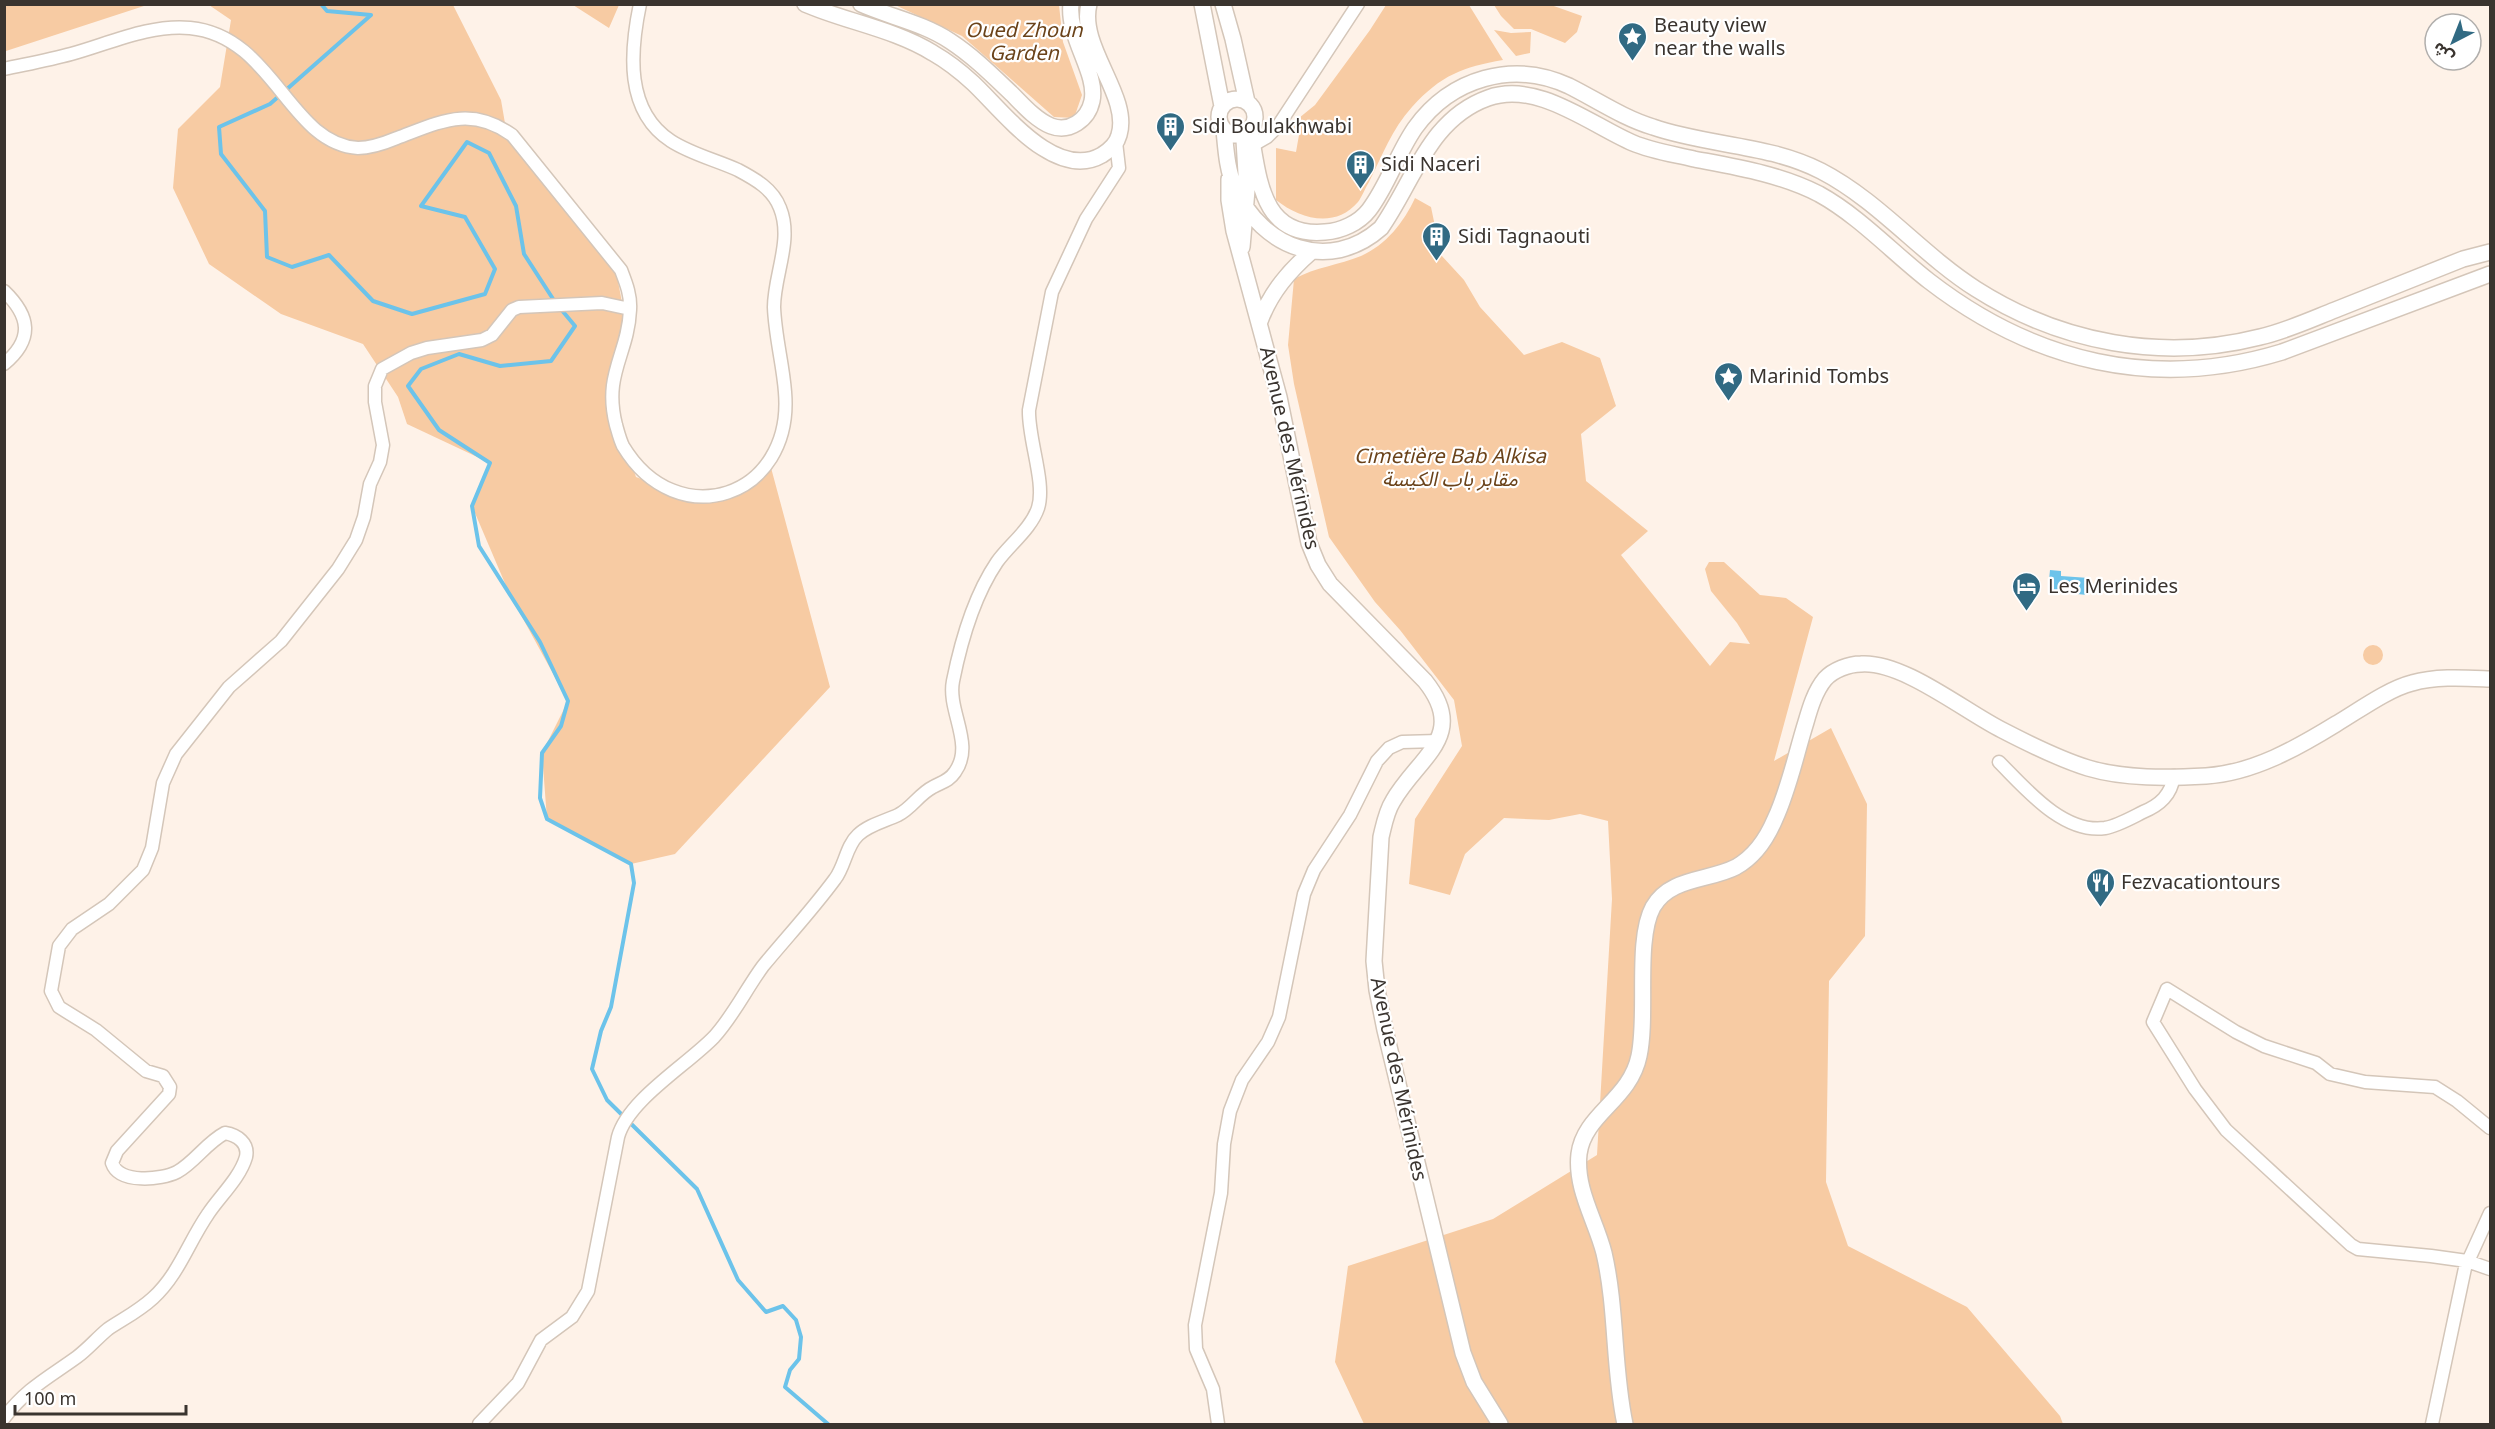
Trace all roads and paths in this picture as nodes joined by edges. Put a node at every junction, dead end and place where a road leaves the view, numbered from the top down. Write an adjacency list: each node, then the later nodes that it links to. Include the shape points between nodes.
1 (640, 4): 22 (street, via 634,78 639,104 647,119 672,141 753,177 770,191 784,222 774,311 785,392 784,425 782,439 770,462 749,482 710,496 685,495 650,478 622,444 613,413 612,382)
2 (805, 4): 14 (main road, via 933,52 972,82 1026,135 1055,155 1085,161 1106,153)
3 (861, 4): 4 (main road, via 942,36 976,61 1037,117 1051,126 1065,128 1082,120 1093,100 1071,26)
4 (1071, 4)
5 (1089, 4): 14 (main road, via 1089,33 1121,120)
6 (1202, 4): 11 (main road)
7 (1223, 4): 10 (main road)
8 (1358, 4): 13 (street, via 1278,126 1267,137)
9 (4, 69): 22 (street, via 151,31 188,27 220,35 246,51 318,133 332,141 357,148 380,145 448,119 465,117 497,124 512,135 616,261 630,294)
10 (1247, 102): 11 (main road, via 1234,99); 13 (main road, via 1255,114)
11 (1222, 106): 12 (main road, via 1219,120)
12 (1224, 130): 13 (main road); 15 (main road)
13 (1249, 136): 16 (main road); 18 (main road, via 1263,197 1274,214 1289,226 1305,231 1337,230 1370,209 1415,128 1445,98 1463,86 1493,75 1536,75 1568,86 1652,127 1760,149 1808,165 1846,186 1948,269 2008,307 2075,335 2144,347 2206,347 2259,337)
14 (1116, 142): 34 (street, via 1119,168 1086,219 1047,310 1029,410 1040,492 1038,508 987,579 952,682 952,704 963,742 959,767 946,782 933,787 900,814 855,837 835,880 762,968 715,1036 627,1117 618,1137 588,1291 572,1317 541,1340 518,1383)
15 (1229, 173): 16 (main road); 19 (main road, Avenue des Mérinides, via 1230,214)
16 (1247, 209): 17 (main road, via 1258,224 1278,239); 19 (main road)
17 (1312, 251): 20 (main road, via 1341,249 1372,236 1390,214 1440,130 1485,99 1514,95 1558,104 1647,148 1796,183 1846,212 1928,280 1994,324 2037,344 2106,364 2166,370 2240,364); 23 (main road, via 1275,289)
18 (2490, 252)
19 (1242, 253): 23 (main road, Avenue des Mérinides)
20 (2490, 274)
21 (4, 291): 24 (street, via 20,308 26,322 21,346)
22 (630, 309): 33 (street, via 602,303 512,310 492,335 482,340 427,348 382,369 375,386 375,402 383,445 356,540 281,641 229,687 176,754 163,783 152,848 143,870 109,904 72,929 59,946 51,991 59,1007 96,1030 140,1067 163,1076 170,1086 169,1094 117,1151 114,1169 133,1177 166,1176 178,1171 225,1133 240,1138 246,1146 246,1156 202,1223 173,1277 133,1314 36,1384)
23 (1260, 321): 26 (main road, Avenue des Mérinides, via 1312,550 1330,584 1438,698 1443,712)
24 (4, 364)
25 (2490, 679): 28 (main road, via 2456,677 2410,683 2246,769 2220,775)
26 (1438, 741): 35 (street, via 1402,742 1389,748 1377,761 1350,815 1314,870 1304,894 1279,1017 1269,1042 1242,1080 1230,1111 1221,1193 1195,1332 1200,1361 1213,1389); 36 (main road, Avenue des Mérinides, via 1392,802 1386,818 1381,837 1374,961 1385,1030 1463,1353 1474,1382)
27 (1999, 762): 28 (street, via 2060,818 2104,828 2152,808 2168,795)
28 (2174, 776): 37 (main road, via 2125,774 2084,766 2000,729 1929,687 1880,667 1854,665 1827,676 1810,709 1776,818 1764,841 1735,868 1681,884 1653,907 1645,934 1639,1057 1633,1076 1616,1101 1596,1118 1584,1137 1579,1157 1582,1191 1603,1252 1613,1311 1618,1394)
29 (2490, 1128): 31 (street, via 2435,1087 2365,1082 2330,1074 2316,1063 2236,1032 2167,989 2153,1022 2226,1130 2351,1245 2358,1249)
30 (2490, 1213): 31 (street)
31 (2467, 1261): 32 (street); 38 (street)
32 (2490, 1269)
33 (4, 1418)
34 (479, 1425)
35 (1218, 1425)
36 (1500, 1425)
37 (1625, 1425)
38 (2432, 1425)

